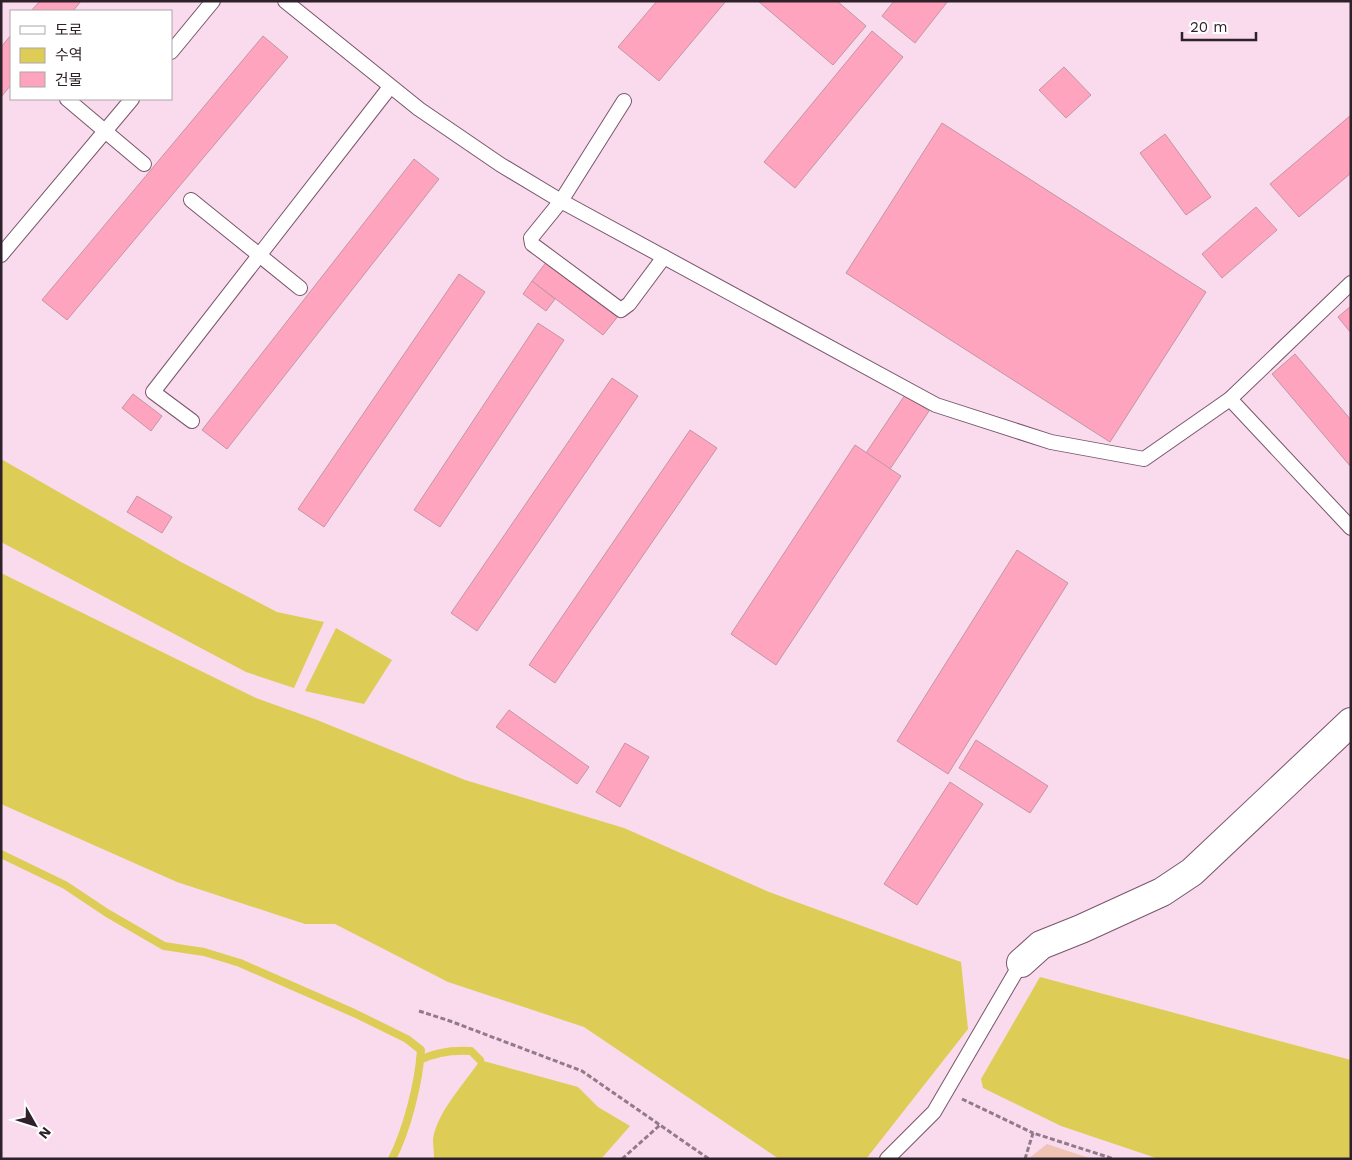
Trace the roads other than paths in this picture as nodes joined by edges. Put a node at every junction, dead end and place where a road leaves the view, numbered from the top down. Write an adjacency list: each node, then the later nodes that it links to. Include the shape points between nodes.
1 (213, 1): 3 (lane)
2 (285, 1): 4 (lane)
3 (172, 51)
4 (390, 87): 11 (lane, via 501,166); 13 (lane)
5 (68, 100): 8 (lane)
6 (131, 100): 8 (lane)
7 (624, 101): 11 (lane)
8 (105, 131): 9 (lane); 12 (lane)
9 (144, 164)
10 (191, 200): 13 (lane)
11 (561, 201): 14 (lane); 14 (lane, via 531,238 532,244 621,310)
12 (1, 255)
13 (260, 255): 16 (lane); 18 (lane, via 153,392)
14 (664, 257): 17 (lane, via 936,405 1051,442 1144,459)
15 (1351, 283): 17 (lane)
16 (300, 288)
17 (1230, 399): 19 (lane)
18 (192, 421)
19 (1351, 528)
20 (1351, 722): 21 (street, via 1192,872 1162,892 1041,945)
21 (1021, 963): 22 (lane, via 948,1092 934,1112)
22 (887, 1159)

